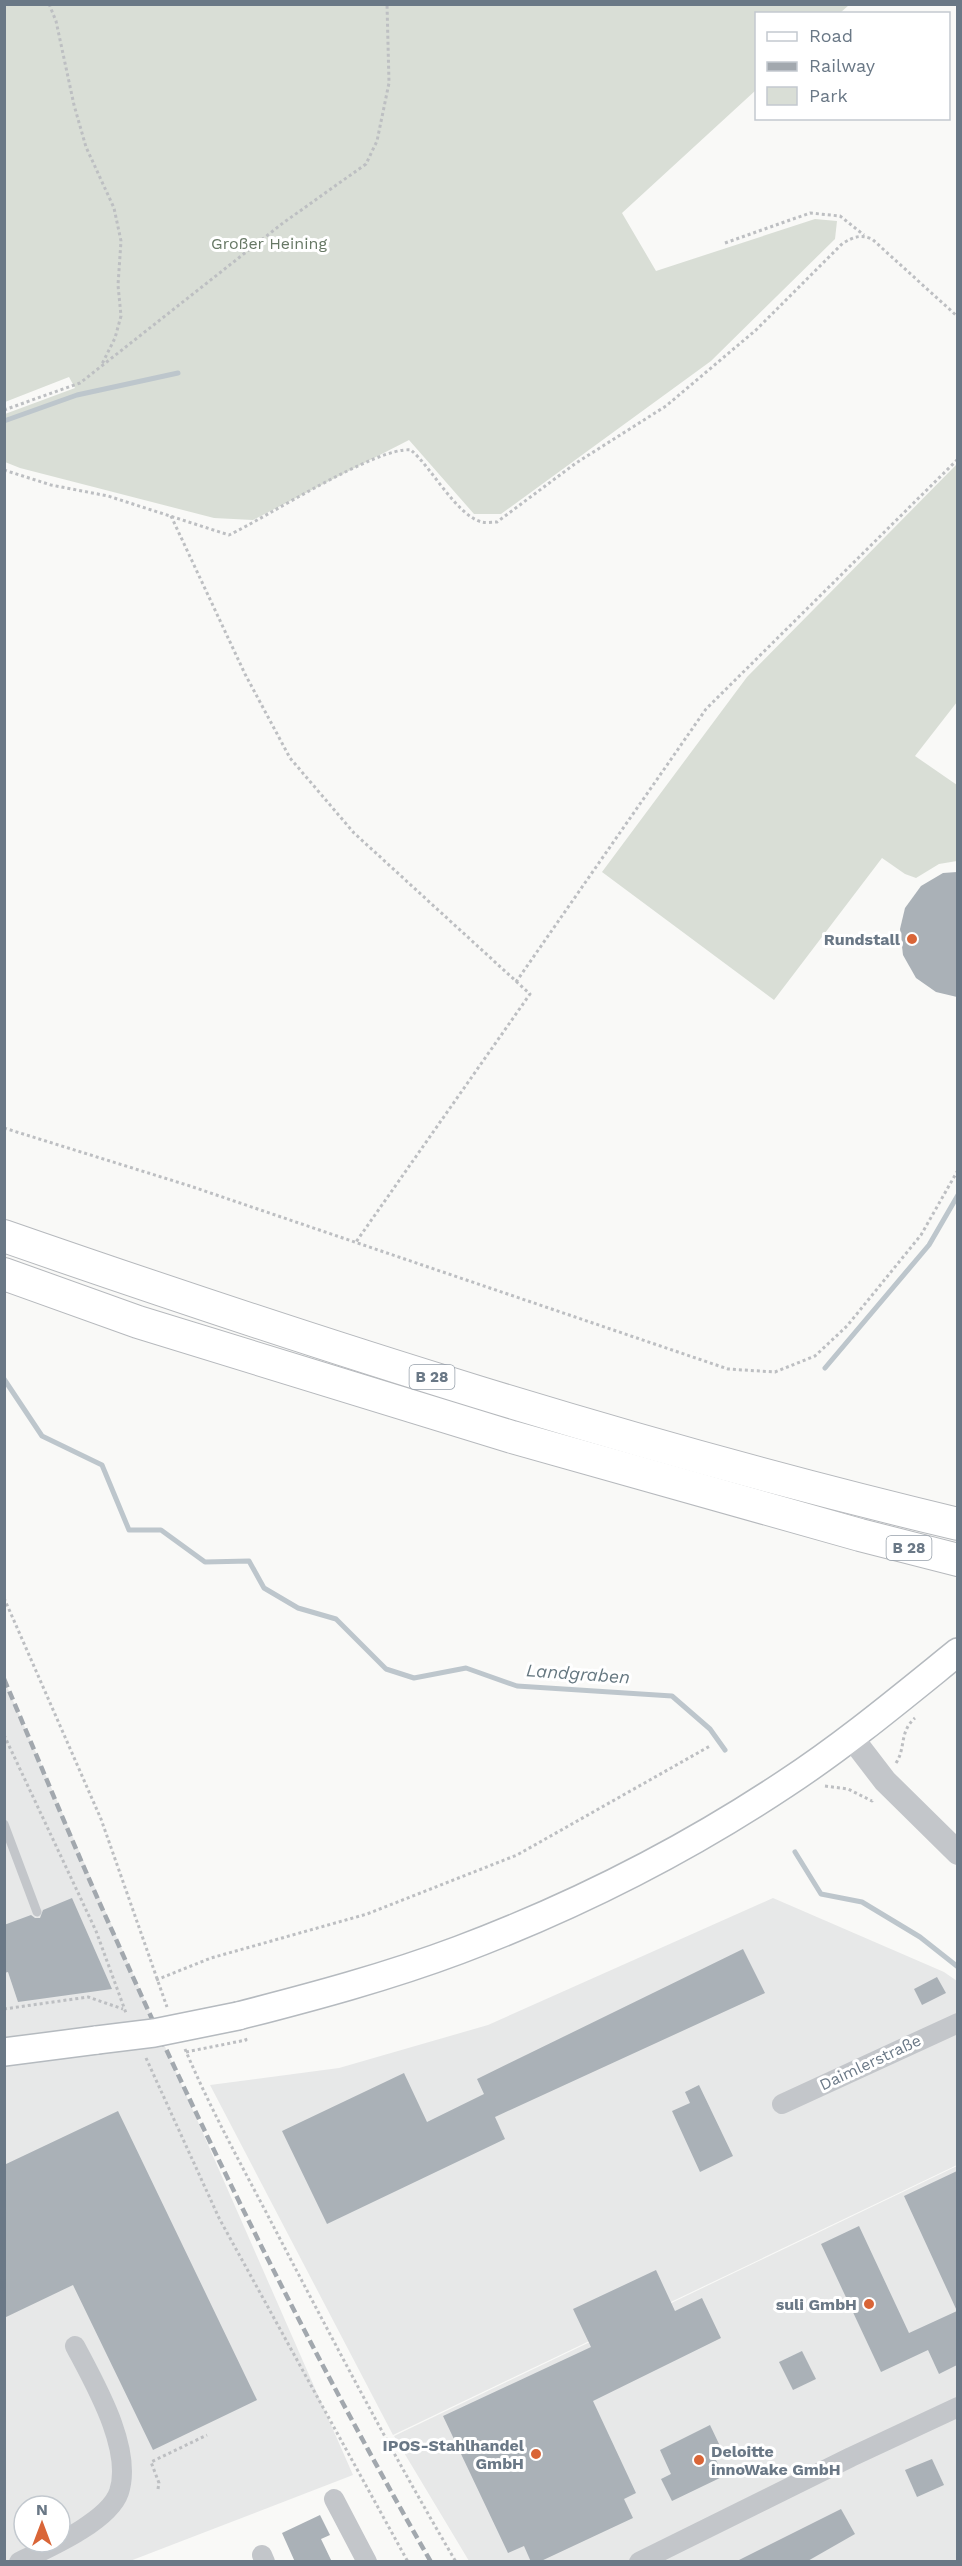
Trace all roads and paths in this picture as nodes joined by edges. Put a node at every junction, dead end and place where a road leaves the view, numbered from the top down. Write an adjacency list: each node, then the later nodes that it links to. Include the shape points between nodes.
1 (49, 4): 6 (path, via 86,147 114,208 121,241 121,316)
2 (387, 4): 6 (path, via 389,83 377,141 366,164 283,223)
3 (864, 235): 4 (path, via 840,216 810,213); 5 (path); 10 (path, via 843,243 756,330 666,406 576,463 497,522 481,522 466,513 424,461 411,450 403,449 314,489 230,535)
4 (725, 243)
5 (957, 317)
6 (102, 366): 7 (path, via 80,383)
7 (4, 410)
8 (957, 459): 11 (path, via 706,709)
9 (4, 470): 10 (path)
10 (171, 516): 11 (path, via 245,674 290,758 354,833)
11 (516, 982): 15 (path, via 530,994)
12 (4, 1128): 15 (path)
13 (957, 1170): 15 (path, via 921,1235 847,1326 815,1356 775,1372 729,1369)
14 (4, 1236): 17 (highway, B 28, via 157,1289 532,1408 864,1502)
15 (356, 1242)
16 (4, 1274): 18 (highway, B 28, via 138,1322 512,1437)
17 (957, 1524)
18 (957, 1560)
19 (4, 1598): 27 (path, via 101,1819)
20 (957, 1652): 22 (main road)
21 (4, 1735): 29 (path, via 96,1931)
22 (852, 1738): 25 (street, via 885,1781); 35 (main road, bridge, via 784,1785 664,1857 538,1918 458,1950 378,1978 238,2016 154,2033)
23 (710, 1746): 27 (path, via 517,1855 367,1914 211,1958)
24 (4, 1824): 26 (lane)
25 (957, 1853)
26 (38, 1912)
27 (156, 1980): 30 (path)
28 (4, 2009): 29 (path, via 88,1998)
29 (124, 2010): 31 (path)
30 (169, 2011)
31 (129, 2020)
32 (957, 2023): 36 (street, Daimlerstraße)
33 (182, 2042): 45 (path, via 339,2352)
34 (143, 2051): 44 (path, via 219,2218)
35 (4, 2052)
36 (782, 2103)
37 (75, 2346): 42 (street, via 102,2396 115,2435 123,2467 119,2494 104,2513 69,2539)
38 (957, 2407): 46 (street)
39 (207, 2435): 40 (path, via 151,2462)
40 (158, 2489)
41 (334, 2499): 43 (street)
42 (19, 2562)
43 (367, 2562)
44 (408, 2562)
45 (456, 2562)
46 (639, 2562)

